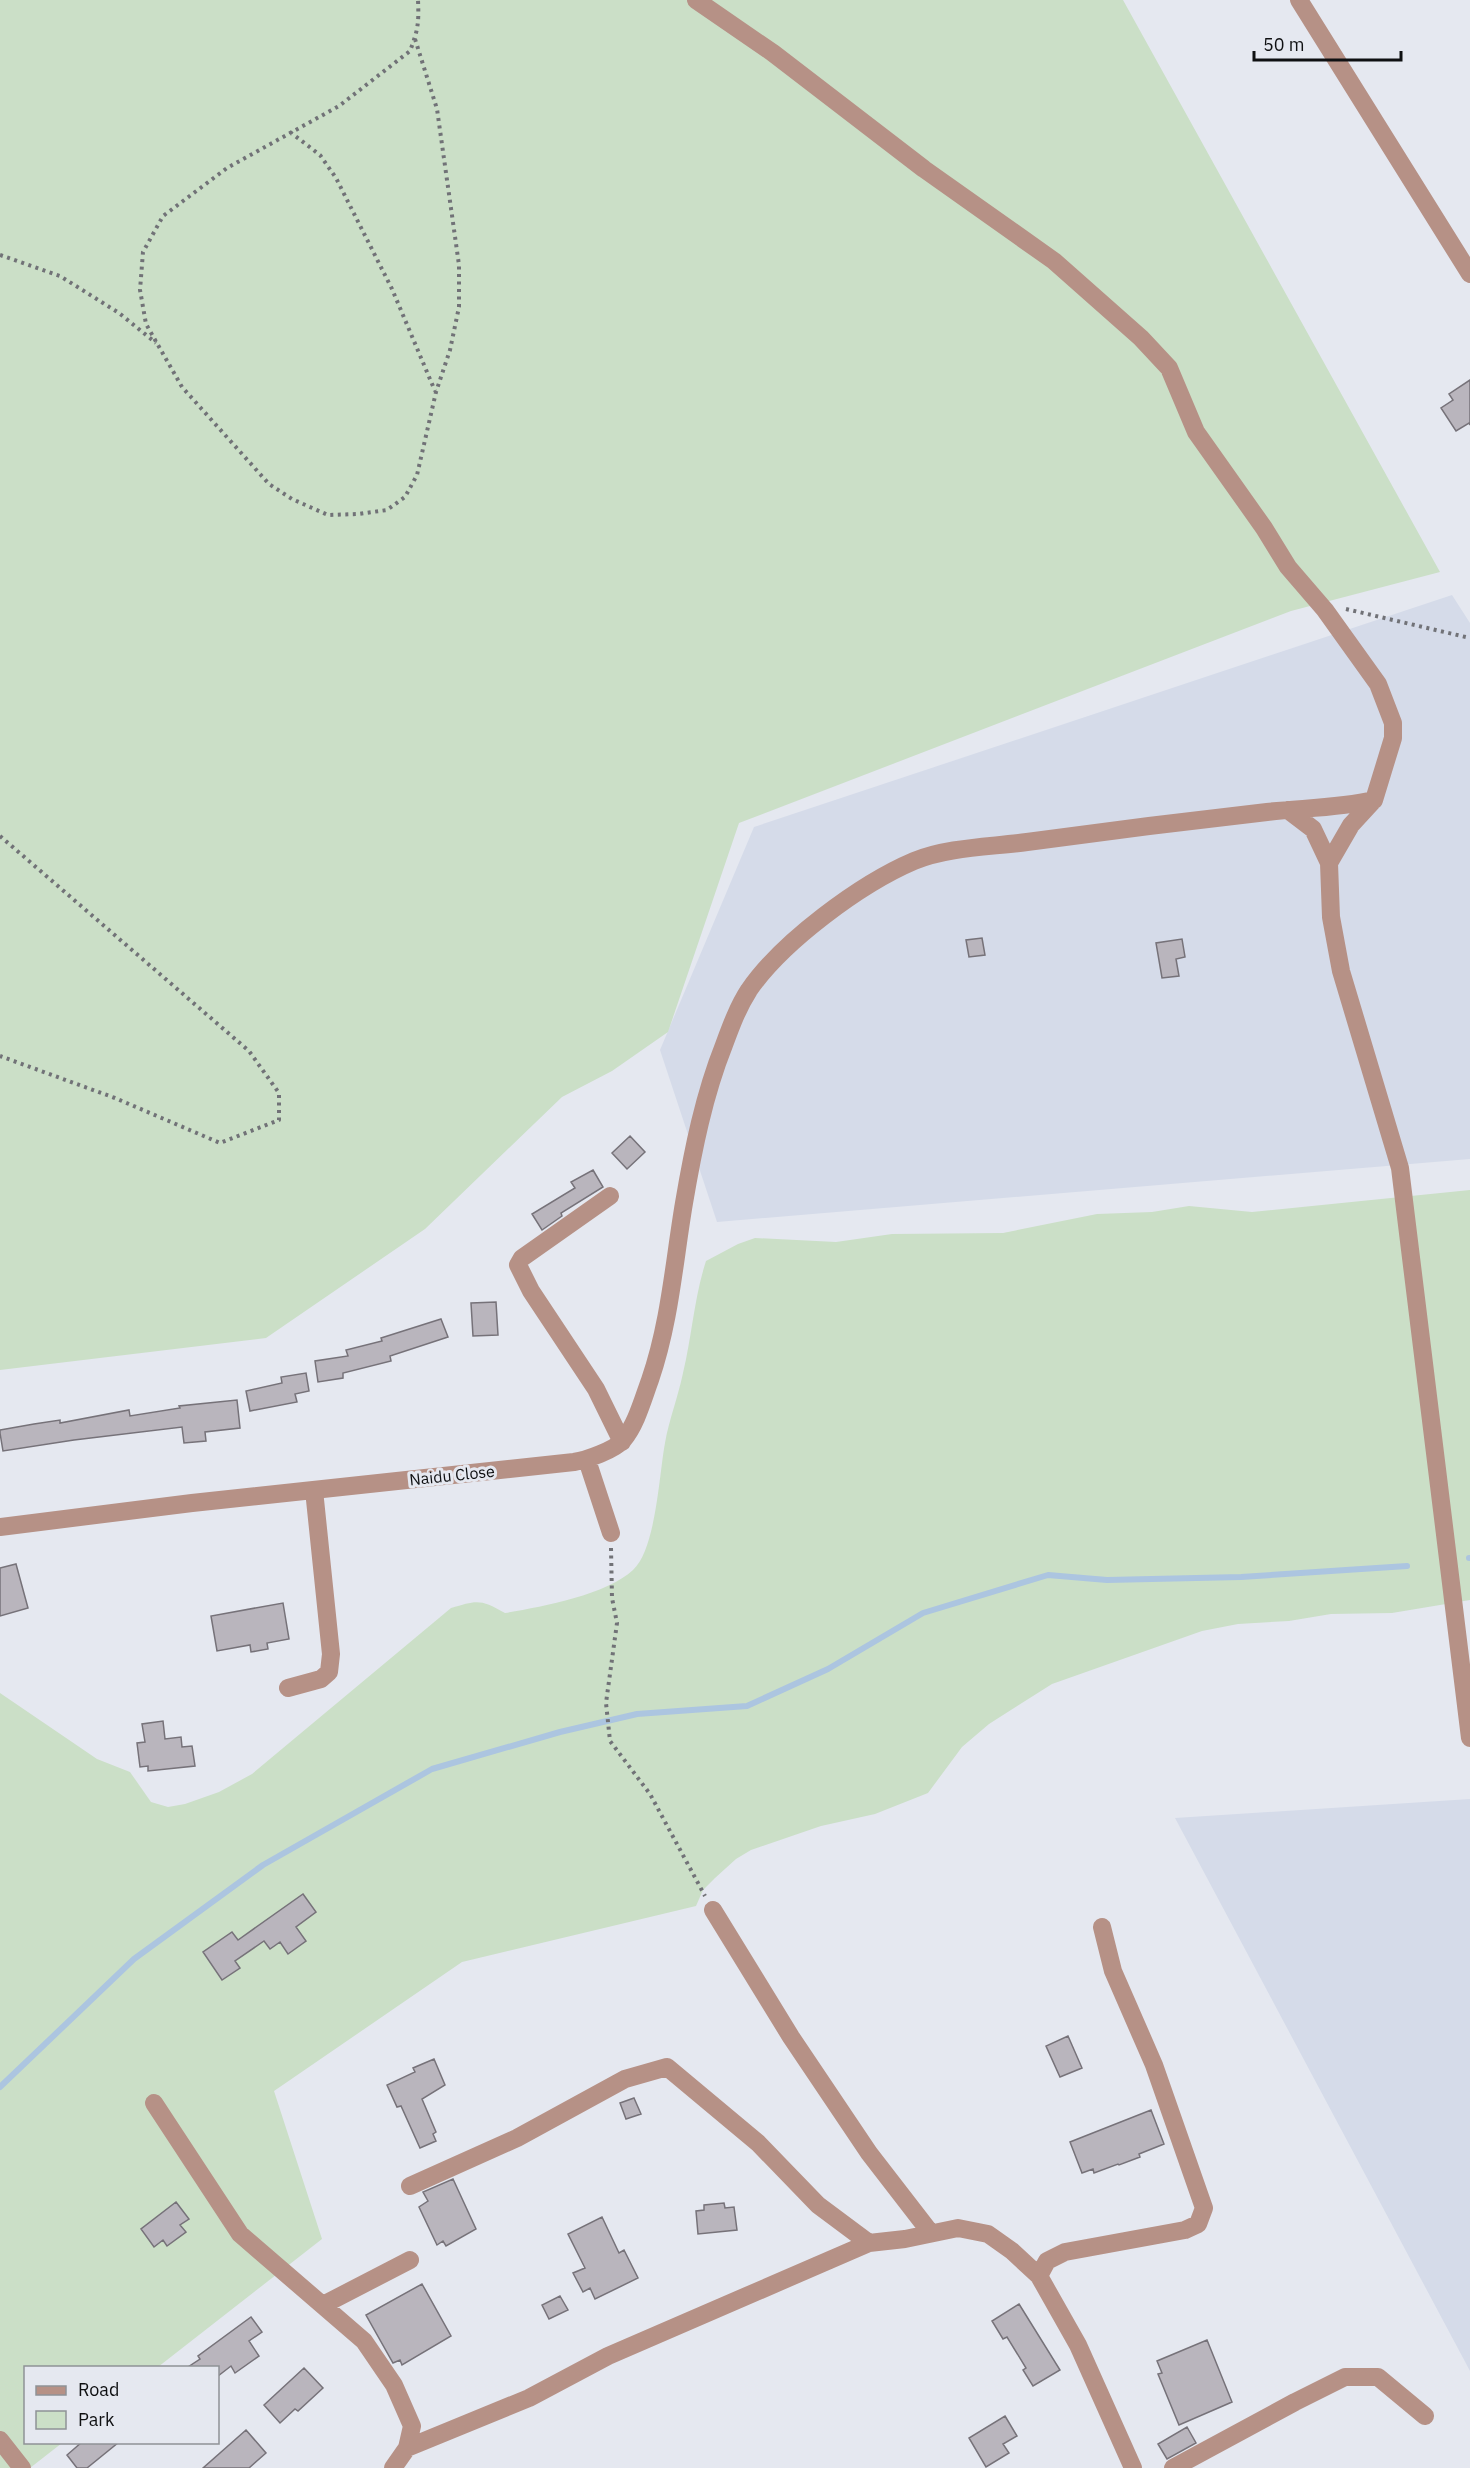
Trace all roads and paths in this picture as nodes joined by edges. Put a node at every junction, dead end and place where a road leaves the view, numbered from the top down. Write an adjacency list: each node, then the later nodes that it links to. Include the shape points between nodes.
1 (418, 0): 4 (path, via 419,28)
2 (696, 0): 10 (street, via 1054,261 1141,338 1169,368 1196,432 1288,567)
3 (1299, 0): 7 (street)
4 (415, 39): 5 (path, via 410,51 339,106); 9 (path, via 437,109 459,265 459,307)
5 (290, 132): 8 (path, via 226,168 162,216 143,252 140,290 146,324); 9 (path, via 320,155 336,178 392,289)
6 (0, 255): 8 (path, via 60,276 119,313)
7 (1470, 274)
8 (159, 346): 9 (path, via 182,387 269,484 328,515 387,510 405,497 417,475)
9 (436, 392)
10 (1325, 610): 11 (path, via 1362,611); 12 (street, via 1378,684 1393,723 1394,738)
11 (1470, 638)
12 (1374, 800): 13 (street); 15 (street, via 1351,825)
13 (1288, 810): 15 (street, via 1313,830); 18 (street, via 943,853 916,860 877,879 801,935 748,992 714,1070 690,1172 659,1355)
14 (0, 836): 16 (path, via 249,1051 279,1093 279,1120 220,1143 115,1098)
15 (1329, 863): 24 (street, via 1331,917 1341,971 1400,1168)
16 (0, 1056)
17 (610, 1196): 18 (street, via 522,1257 518,1265 596,1389)
18 (622, 1442): 19 (street, Naidu Close)
19 (587, 1460): 20 (street, Naidu Close); 22 (street)
20 (314, 1490): 21 (street, Naidu Close); 23 (street, via 331,1654 329,1672 321,1679)
21 (0, 1527)
22 (611, 1533): 25 (path, via 612,1598 617,1623 606,1703 610,1741 650,1794)
23 (288, 1688)
24 (1470, 1738)
25 (713, 1910): 29 (street, via 868,2153)
26 (1102, 1927): 32 (street, via 1113,1971 1154,2065 1204,2208 1198,2224 1185,2230 1065,2252 1047,2261)
27 (154, 2103): 33 (street, via 240,2234)
28 (410, 2186): 30 (street, via 517,2138 625,2079 667,2067 758,2143 818,2205)
29 (930, 2232): 30 (street); 32 (street, via 958,2228 988,2234)
30 (869, 2243): 36 (street, via 608,2356 529,2398)
31 (410, 2260): 33 (street)
32 (1039, 2276): 39 (street, via 1078,2345)
33 (323, 2305): 36 (street, via 364,2341 394,2385 412,2426)
34 (1425, 2416): 40 (street, via 1378,2377 1345,2378)
35 (0, 2440): 37 (street)
36 (407, 2448): 38 (street)
37 (22, 2468)
38 (393, 2468)
39 (1133, 2468)
40 (1173, 2468)

